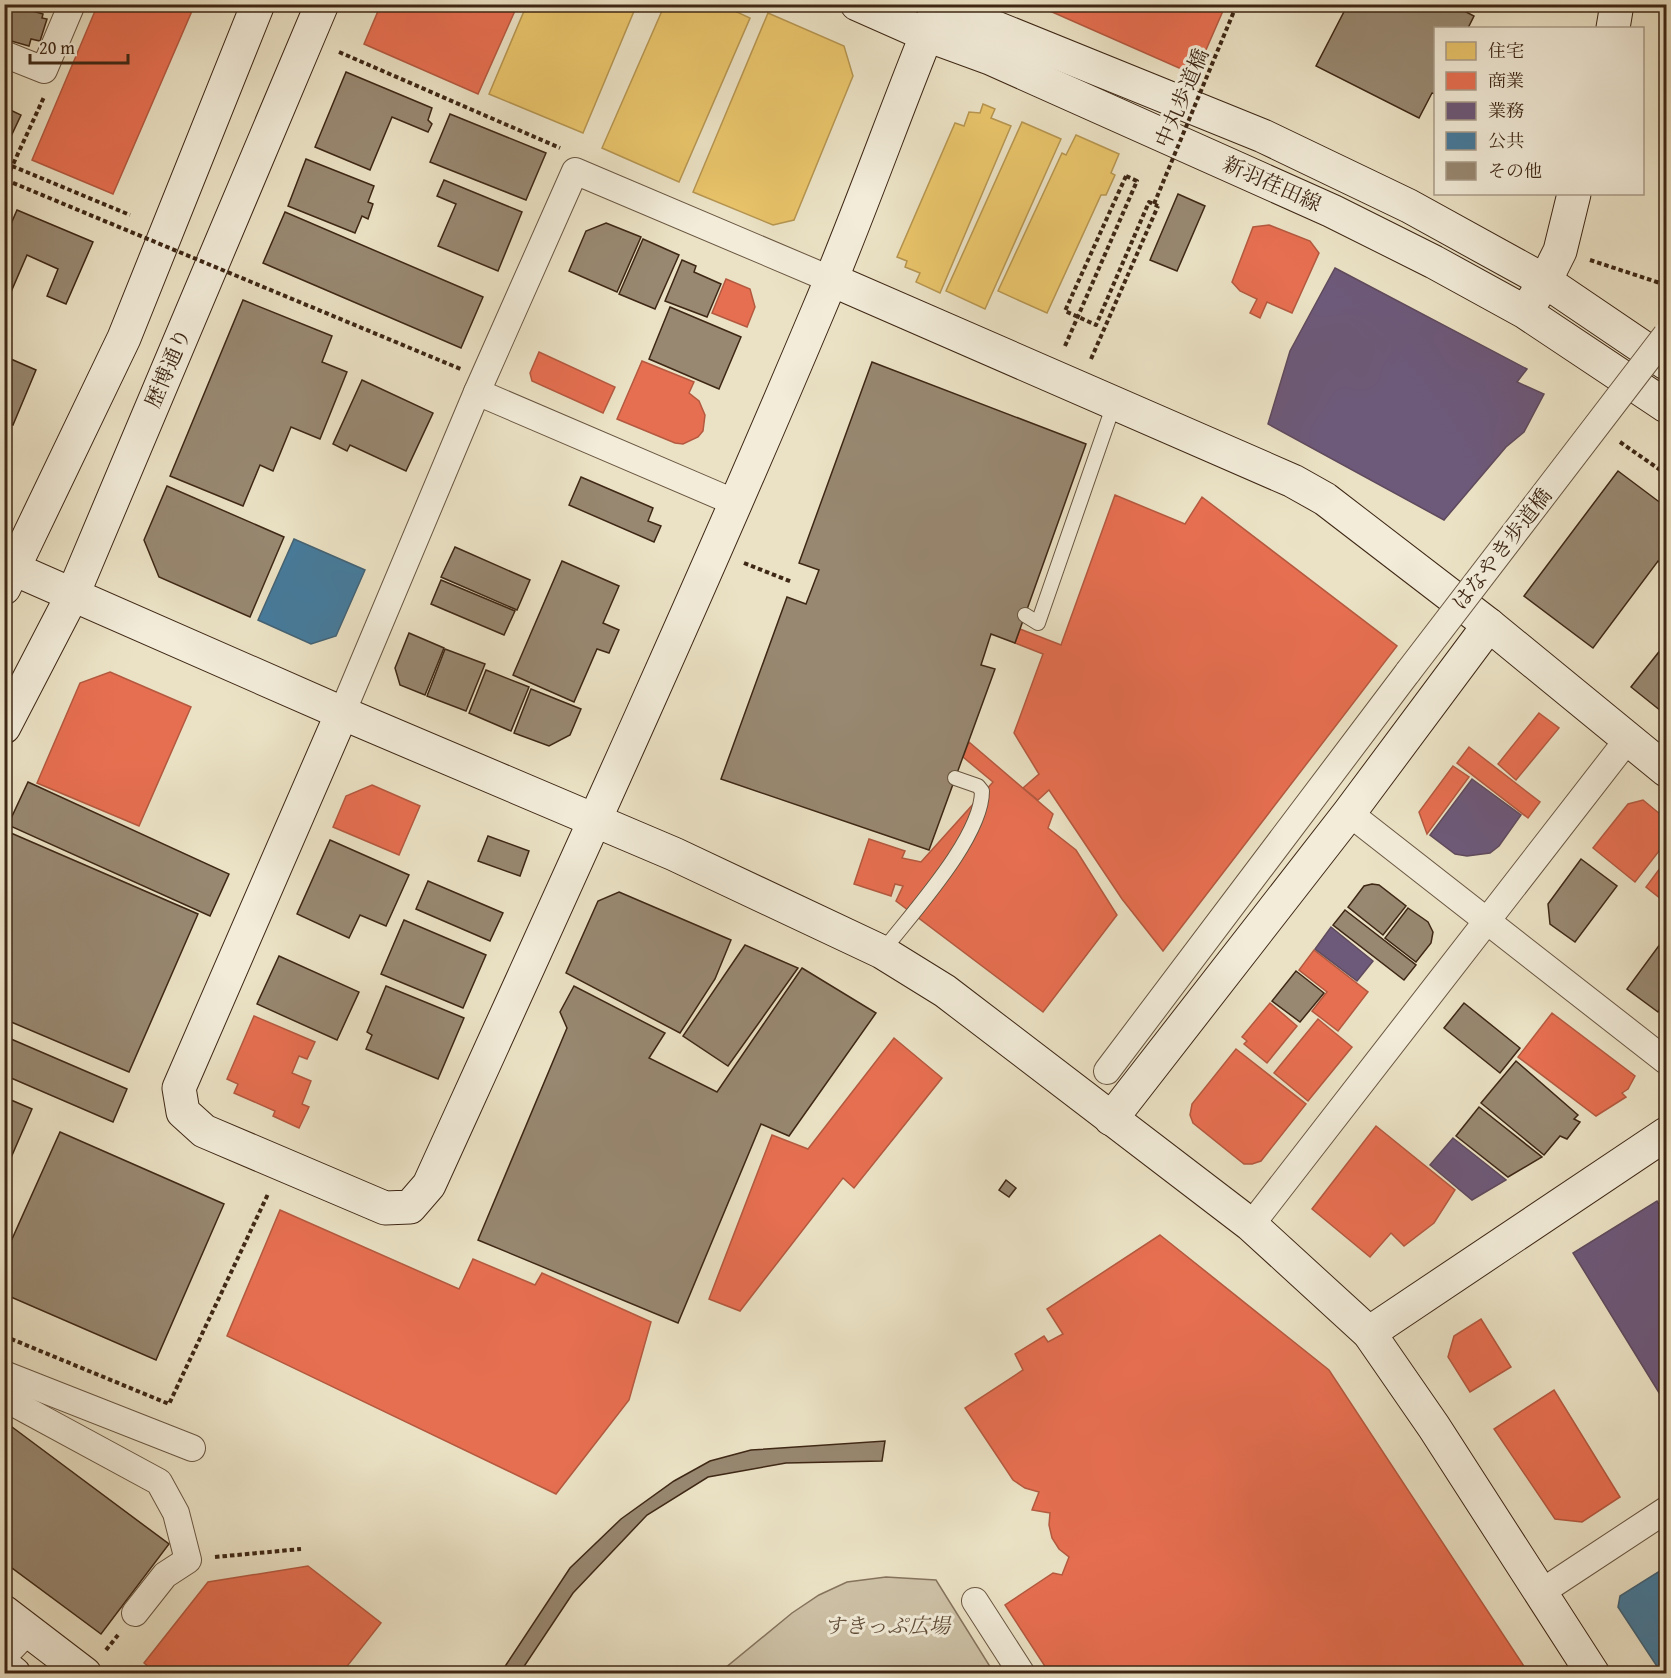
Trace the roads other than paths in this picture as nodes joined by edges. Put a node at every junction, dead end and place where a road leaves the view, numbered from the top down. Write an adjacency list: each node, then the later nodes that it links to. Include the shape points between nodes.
1 (72, 4): 9 (street, via 44,70)
2 (258, 4): 20 (street, via 124,338)
3 (322, 4): 21 (street, 歴博通り)
4 (857, 4): 8 (street, 新羽荏田線)
5 (1617, 4): 7 (street)
6 (938, 5): 8 (street); 12 (street, 新羽荏田線, via 1263,136 1409,206)
7 (1613, 27)
8 (927, 35): 11 (street); 13 (street, 新羽荏田線, via 990,57 1332,211)
9 (4, 54)
10 (1574, 195): 12 (street, via 1560,250)
11 (831, 279): 16 (street, via 575,171); 17 (street); 19 (street)
12 (1545, 281): 13 (street); 15 (street, 新羽荏田線)
13 (1525, 312): 18 (street, 新羽荏田線)
14 (1666, 335): 34 (street, はなやき歩道橋, bridge)
15 (1666, 363)
16 (477, 392): 19 (street); 24 (street)
17 (1114, 404): 22 (lane, via 1038,622); 23 (street, via 1293,481 1325,499)
18 (1666, 406)
19 (736, 504): 30 (street)
20 (9, 579): 21 (street)
21 (73, 594): 24 (street); 25 (street, 歴博通り)
22 (1025, 615)
23 (1489, 625): 26 (street); 29 (street)
24 (342, 713): 30 (street); 30 (street, via 179,1088 183,1112 204,1131 385,1208 410,1207 429,1185)
25 (4, 727)
26 (1628, 739): 27 (street); 31 (street)
27 (1666, 770)
28 (955, 778): 32 (lane, via 982,790 972,828 953,860)
29 (1348, 813): 31 (street); 35 (street)
30 (595, 821): 32 (street)
31 (1487, 922): 33 (street); 37 (street)
32 (882, 952): 35 (street, via 945,991)
33 (1666, 1061)
34 (1107, 1071)
35 (1112, 1119): 37 (street)
36 (1666, 1134): 38 (street)
37 (1251, 1225): 38 (street)
38 (1369, 1333): 43 (street)
39 (4, 1374): 41 (street)
40 (4, 1398): 45 (street, via 159,1482 176,1513 188,1560 165,1575)
41 (192, 1448)
42 (1666, 1510): 43 (street)
43 (1540, 1593): 52 (street)
44 (975, 1601): 51 (street)
45 (135, 1613)
46 (17, 1621): 47 (street); 48 (street)
47 (4, 1656)
48 (93, 1665)
49 (4, 1666): 50 (street)
50 (14, 1674)
51 (1022, 1674)
52 (1593, 1674)

